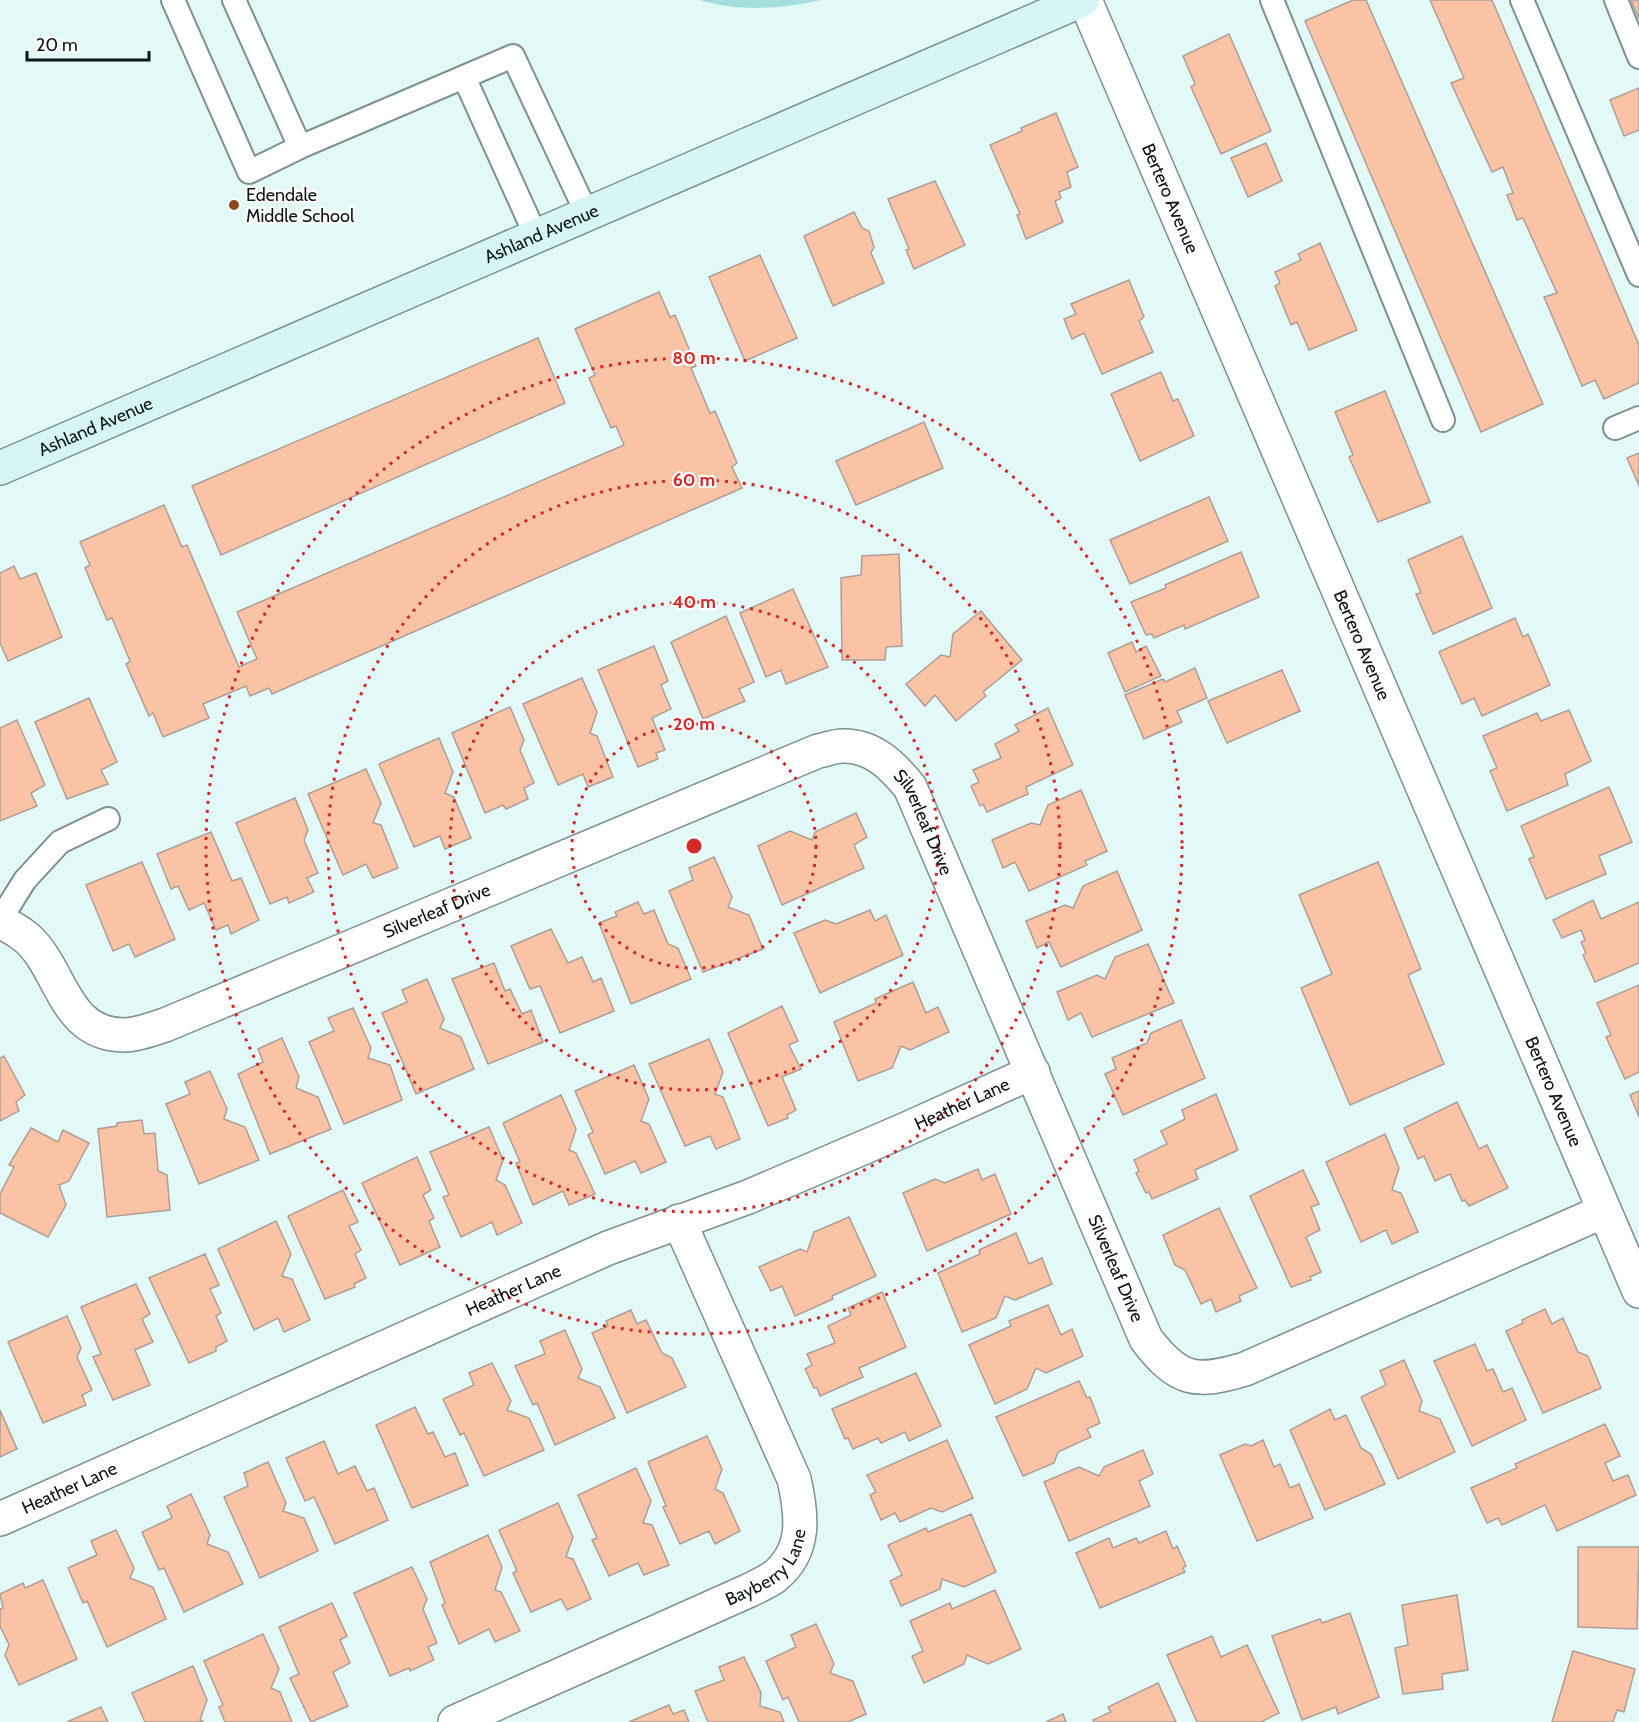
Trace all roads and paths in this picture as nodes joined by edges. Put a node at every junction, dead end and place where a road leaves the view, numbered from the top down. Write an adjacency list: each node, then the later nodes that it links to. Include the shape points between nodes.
1 (173, 0): 9 (lane, via 249,172)
2 (234, 0): 9 (lane)
3 (1084, 0): 10 (street, Ashland Avenue); 20 (street, Bertero Avenue)
4 (1272, 0): 14 (lane)
5 (1521, 0): 12 (lane)
6 (1616, 0): 7 (lane)
7 (1639, 57)
8 (464, 77): 9 (lane); 10 (lane, via 513,56); 11 (lane)
9 (300, 147)
10 (587, 214): 11 (street, Ashland Avenue)
11 (536, 236): 16 (street, Ashland Avenue)
12 (1639, 275)
13 (1639, 418): 15 (lane)
14 (1443, 420)
15 (1615, 428)
16 (0, 468)
17 (108, 819): 18 (lane, via 60,842 25,880)
18 (0, 921): 19 (street, Silverleaf Drive, via 28,940 68,1004 84,1021 104,1031 135,1033 165,1025 818,751 842,746 872,752 894,767 910,787)
19 (1033, 1072): 20 (street, Silverleaf Drive, via 1146,1339 1180,1373 1198,1378 1245,1369); 21 (street, Heather Lane, via 759,1192)
20 (1604, 1212): 22 (street, Bertero Avenue)
21 (679, 1221): 23 (street, Heather Lane, via 608,1248); 24 (street, Bayberry Lane, via 794,1479 801,1533 793,1557 774,1577 750,1590)
22 (1639, 1291)
23 (0, 1519)
24 (455, 1722)

